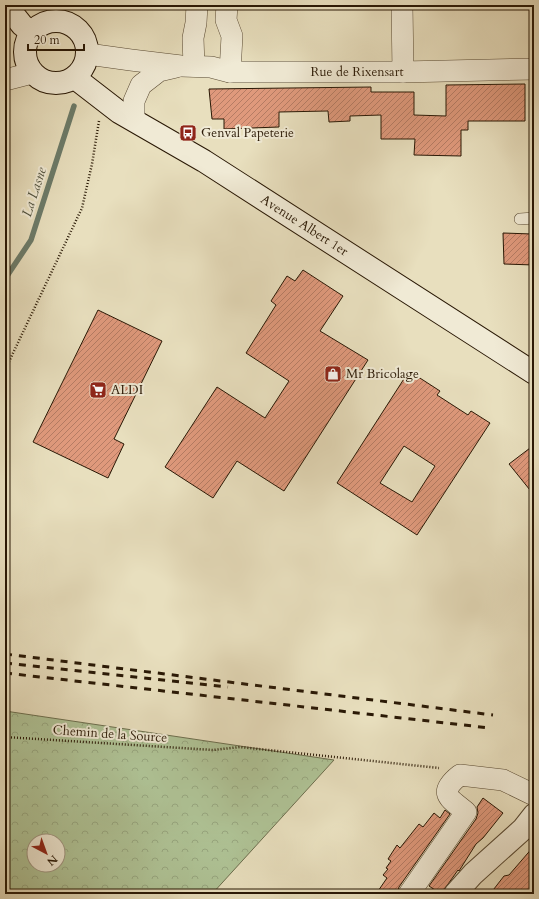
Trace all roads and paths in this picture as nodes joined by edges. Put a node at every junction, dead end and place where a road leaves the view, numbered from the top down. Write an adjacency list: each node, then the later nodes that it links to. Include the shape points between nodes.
1 (6, 5): 5 (main road)
2 (196, 5): 7 (street, via 196,23)
3 (227, 5): 9 (street, via 226,20 232,36)
4 (402, 5): 10 (street)
5 (32, 33): 6 (main road, via 44,23 59,21 81,31); 11 (main road, via 26,42 25,53 26,63)
6 (88, 52): 7 (street, Rue de Rixensart, via 94,55); 12 (main road, via 82,71)
7 (187, 66): 9 (street, Rue de Rixensart, via 211,66); 15 (street, Rue de Rixensart, via 159,71 141,85 134,101)
8 (534, 69): 10 (street, Rue de Rixensart)
9 (230, 72): 10 (street, Rue de Rixensart)
10 (403, 72)
11 (32, 73): 12 (main road, via 52,84 64,83); 13 (street)
12 (75, 78): 14 (main road, Avenue Albert 1er)
13 (5, 80)
14 (101, 99): 15 (main road, Avenue Albert 1er); 18 (path, via 92,164 82,208)
15 (134, 120): 19 (main road, Avenue Albert 1er)
16 (534, 218): 17 (lane)
17 (520, 219)
18 (5, 370)
19 (534, 373)
20 (5, 737): 21 (path, Chemin de la Source, via 213,750 240,747)
21 (444, 769)
22 (534, 795): 24 (street, via 503,780 460,775 448,786 447,794 466,812)
23 (534, 816): 25 (main road)
24 (409, 894)
25 (455, 894)

